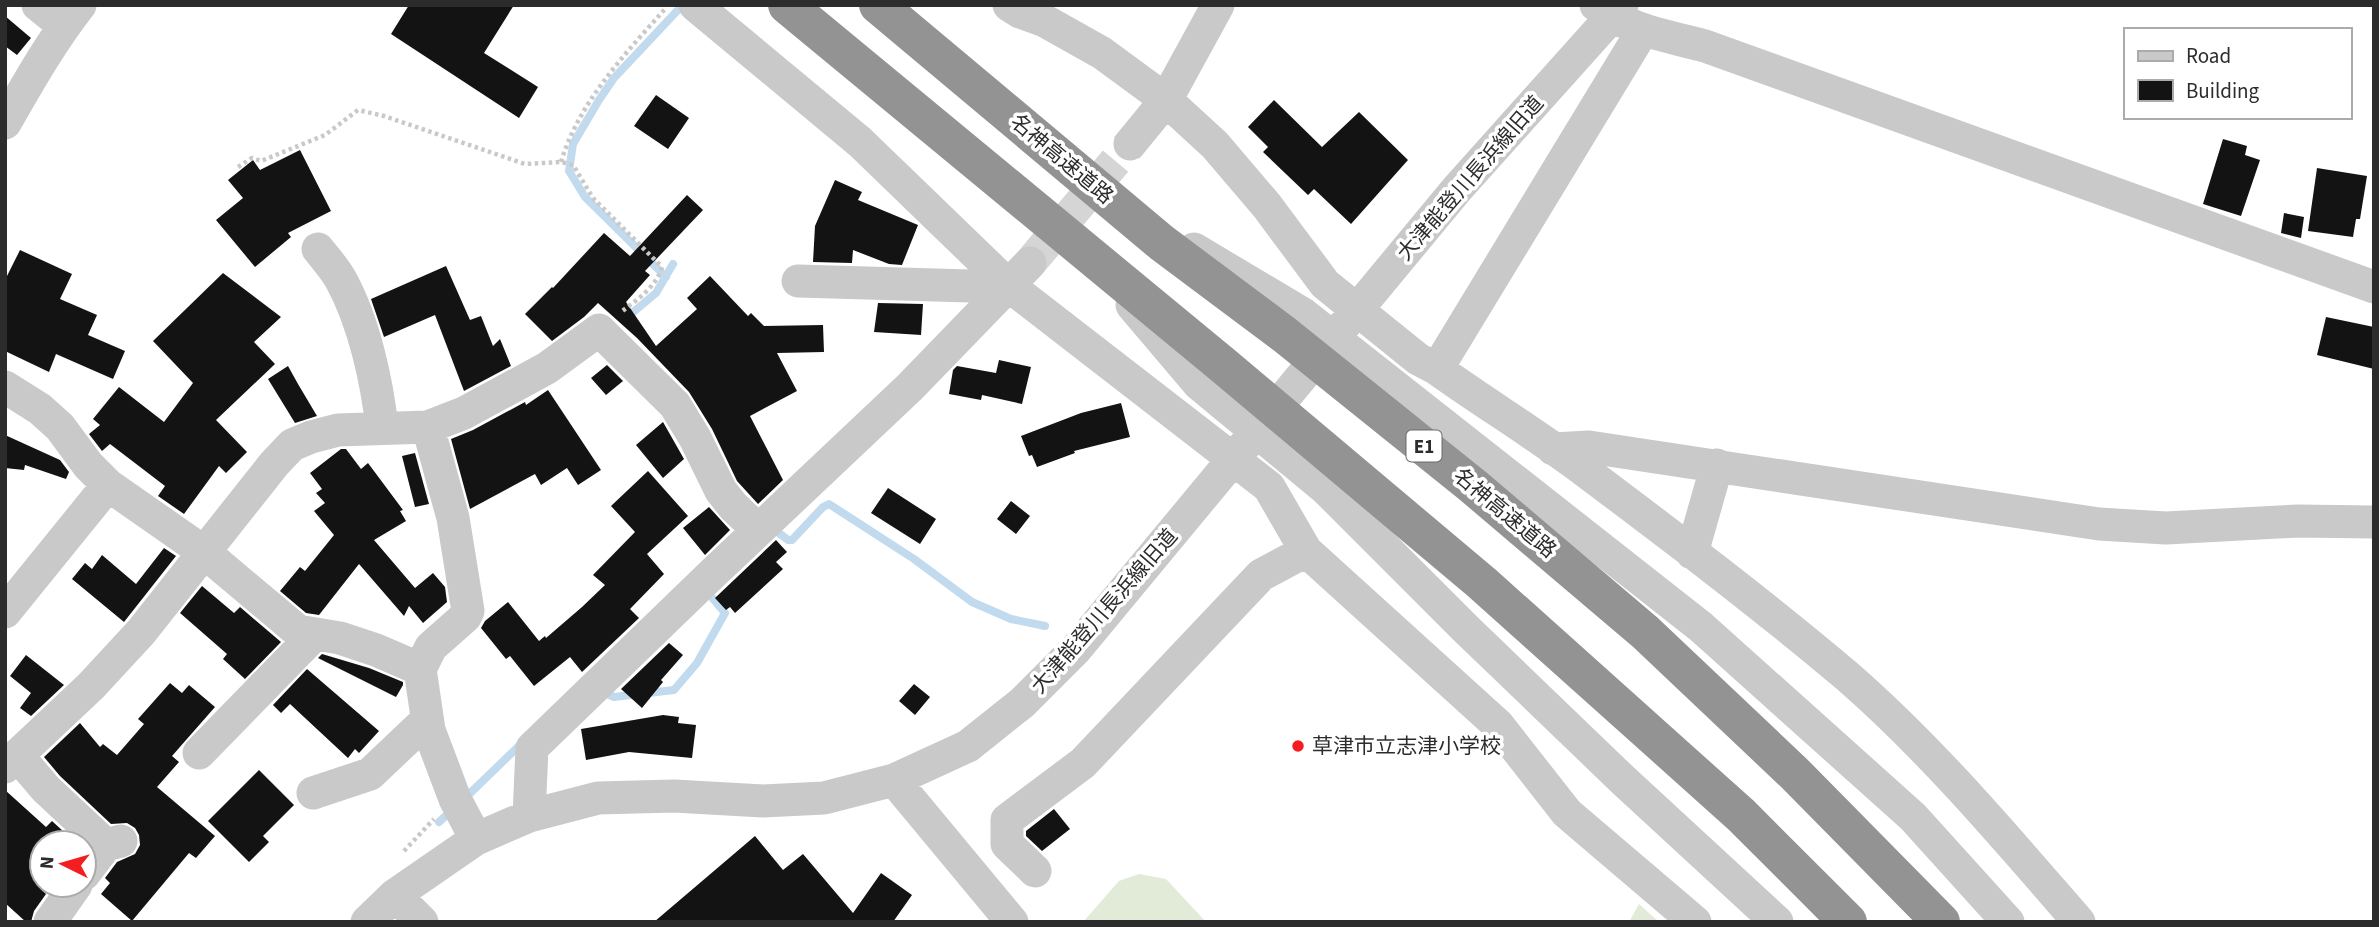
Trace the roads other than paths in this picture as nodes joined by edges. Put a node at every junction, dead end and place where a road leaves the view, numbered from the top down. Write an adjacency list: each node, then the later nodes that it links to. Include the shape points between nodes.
1 (38, 5): 7 (street)
2 (695, 5): 15 (street)
3 (787, 5): 14 (highway)
4 (878, 5): 12 (highway, 名神高速道路 / E1)
5 (1009, 5): 9 (street, via 1102,53)
6 (1219, 5): 9 (street)
7 (72, 15): 10 (street)
8 (1618, 15): 17 (street); 18 (street); 36 (street, 大津能登川長浜線旧道, via 1457,189 1076,649 1022,703 968,746)
9 (1166, 100): 11 (street); 18 (street, via 1215,145 1325,284 1418,359)
10 (5, 123)
11 (1130, 144)
12 (1108, 197): 53 (highway, 名神高速道路 / E1, via 1463,477 1645,632 1794,773); 54 (street, via 1303,314 1701,627 1913,817)
13 (318, 249): 21 (street, via 341,278 354,309 377,386)
14 (1094, 260): 51 (street, via 1199,384 1326,489 1623,780); 52 (highway, via 1482,583 1741,815)
15 (1019, 274): 16 (street, via 970,286); 26 (street, via 910,387); 27 (street, via 1269,487)
16 (798, 281)
17 (2374, 287)
18 (1437, 369): 22 (street)
19 (5, 387): 24 (street, via 60,428)
20 (428, 427): 21 (street); 26 (street, via 477,407 536,374 598,330 675,405 721,491); 32 (street, via 453,518 468,611 431,647)
21 (382, 428): 28 (street, via 338,430 292,445)
22 (1553, 449): 23 (street, via 1590,447); 29 (street)
23 (1717, 465): 25 (street, via 2099,524 2166,528); 29 (street)
24 (108, 485): 28 (street); 30 (street)
25 (2374, 522)
26 (758, 530): 38 (street, via 533,748)
27 (1306, 551): 43 (street, via 1261,575 1083,763 1007,820 1007,844); 50 (street, via 1498,725 1567,813)
28 (204, 552): 31 (street, via 298,631); 35 (street, via 141,632)
29 (1692, 554): 55 (street, via 1847,677 1905,731)
30 (5, 612)
31 (314, 635): 32 (street, via 340,638); 34 (street)
32 (420, 669): 33 (street)
33 (427, 720): 37 (street, via 370,774); 41 (street, via 454,799)
34 (199, 753)
35 (11, 761): 39 (street)
36 (894, 780): 38 (street, 大津能登川長浜線旧道, via 824,798 598,798); 49 (street)
37 (313, 793)
38 (529, 816): 41 (street, 大津能登川長浜線旧道)
39 (96, 829)
40 (98, 831): 42 (street, via 113,843)
41 (476, 839): 44 (street, 大津能登川長浜線旧道)
42 (98, 859)
43 (1035, 871)
44 (395, 895): 47 (street, 大津能登川長浜線旧道); 48 (street)
45 (66, 899): 46 (street)
46 (50, 922)
47 (367, 922)
48 (422, 922)
49 (1012, 922)
50 (1695, 922)
51 (1777, 922)
52 (1848, 922)
53 (1941, 922)
54 (2008, 922)
55 (2079, 922)

